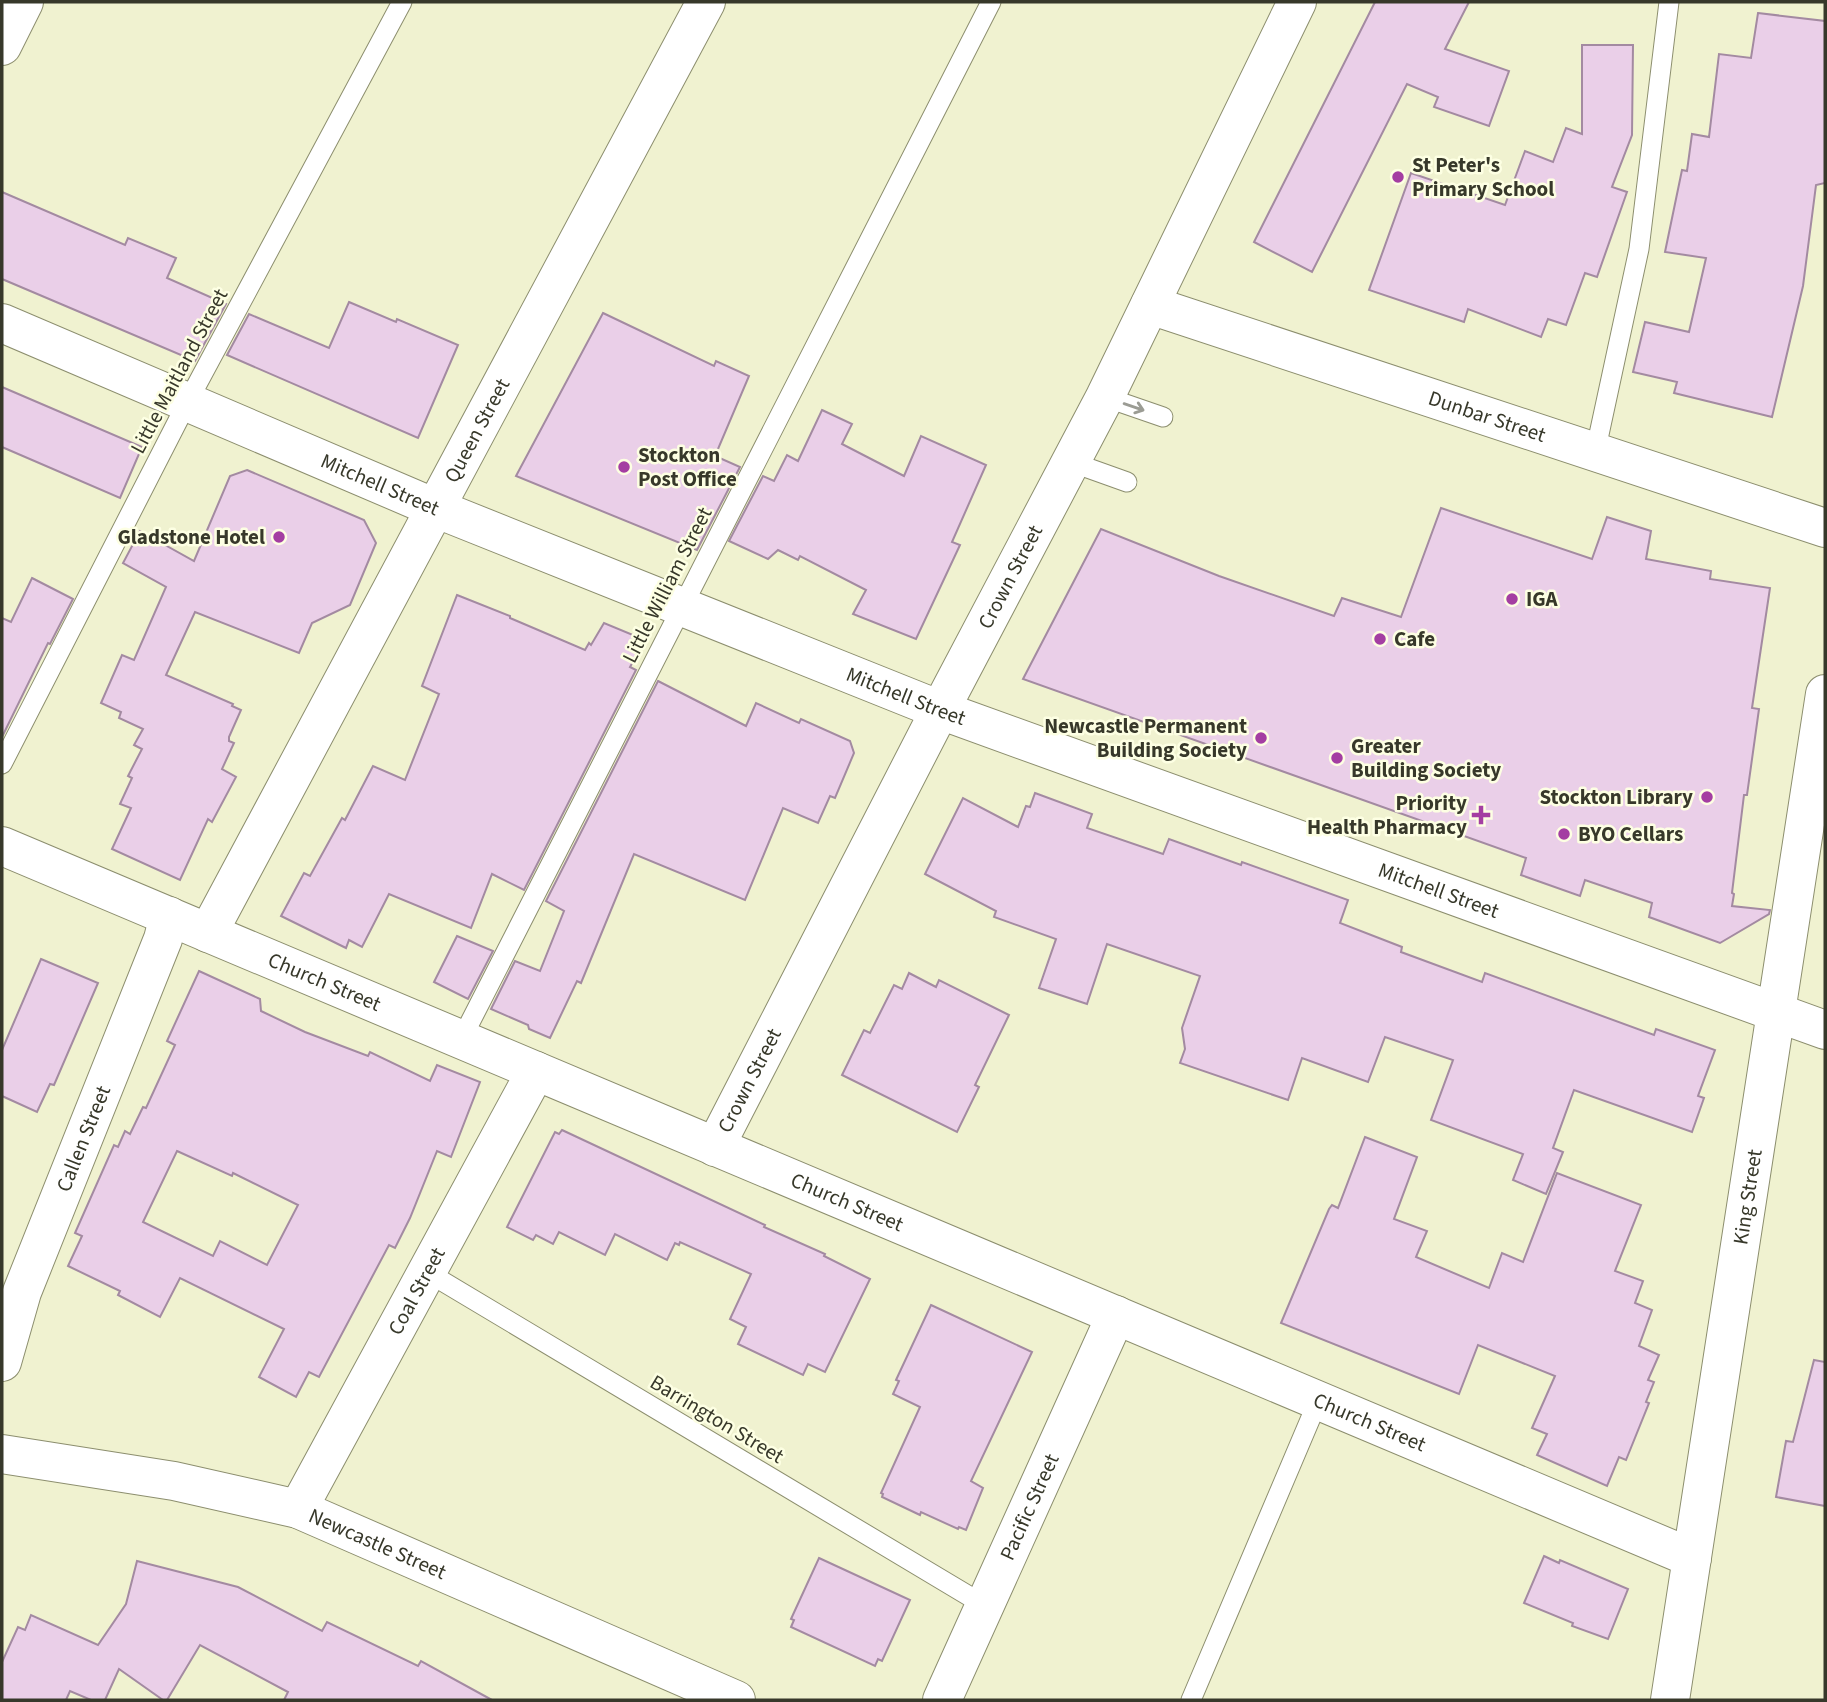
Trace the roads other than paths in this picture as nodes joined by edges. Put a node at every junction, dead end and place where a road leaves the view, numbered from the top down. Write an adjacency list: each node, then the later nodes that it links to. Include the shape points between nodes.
1 (24, 2): 7 (street)
2 (402, 2): 11 (lane, Little Maitland Street)
3 (706, 2): 16 (street, Queen Street)
4 (991, 2): 18 (lane, Little William Street)
5 (1297, 2): 8 (street, Crown Street)
6 (1669, 2): 13 (lane, via 1639,249)
7 (2, 46)
8 (1150, 305): 10 (street, Crown Street); 13 (street, Dunbar Street)
9 (2, 323): 11 (street, Mitchell Street)
10 (1105, 397): 12 (lane, one-way to 12); 14 (street, Crown Street)
11 (187, 402): 16 (street, Mitchell Street); 21 (lane, Little Maitland Street)
12 (1163, 417)
13 (1594, 453): 17 (street, Dunbar Street)
14 (1071, 462): 15 (lane); 20 (street, Crown Street)
15 (1127, 482)
16 (435, 508): 18 (street, Mitchell Street); 25 (street, Queen Street)
17 (1825, 528)
18 (681, 607): 20 (street, Mitchell Street); 28 (lane, Little William Street)
19 (1825, 694): 22 (street, King Street)
20 (940, 710): 26 (street, Mitchell Street); 30 (street, Crown Street)
21 (2, 764)
22 (1820, 767): 26 (street, King Street)
23 (2, 846): 24 (street, Church Street)
24 (169, 916): 25 (street, Church Street); 33 (street, Callen Street, via 22,1293)
25 (208, 933): 28 (street, Church Street)
26 (1776, 1012): 27 (street, Mitchell Street); 37 (street, King Street)
27 (1825, 1030)
28 (461, 1040): 29 (street, Church Street)
29 (536, 1071): 30 (street, Church Street); 31 (street, Coal Street)
30 (715, 1147): 32 (street, Church Street)
31 (427, 1272): 36 (street, Coal Street); 38 (lane, Barrington Street)
32 (1116, 1315): 34 (street, Church Street); 38 (street, Pacific Street)
33 (2, 1362)
34 (1318, 1401): 37 (street, Church Street); 41 (lane)
35 (2, 1454): 36 (street, Newcastle Street, via 174,1480)
36 (298, 1509): 39 (street, Newcastle Street)
37 (1692, 1558): 42 (street, King Street)
38 (984, 1605): 40 (street, Pacific Street)
39 (736, 1700)
40 (942, 1700)
41 (1191, 1700)
42 (1670, 1700)

